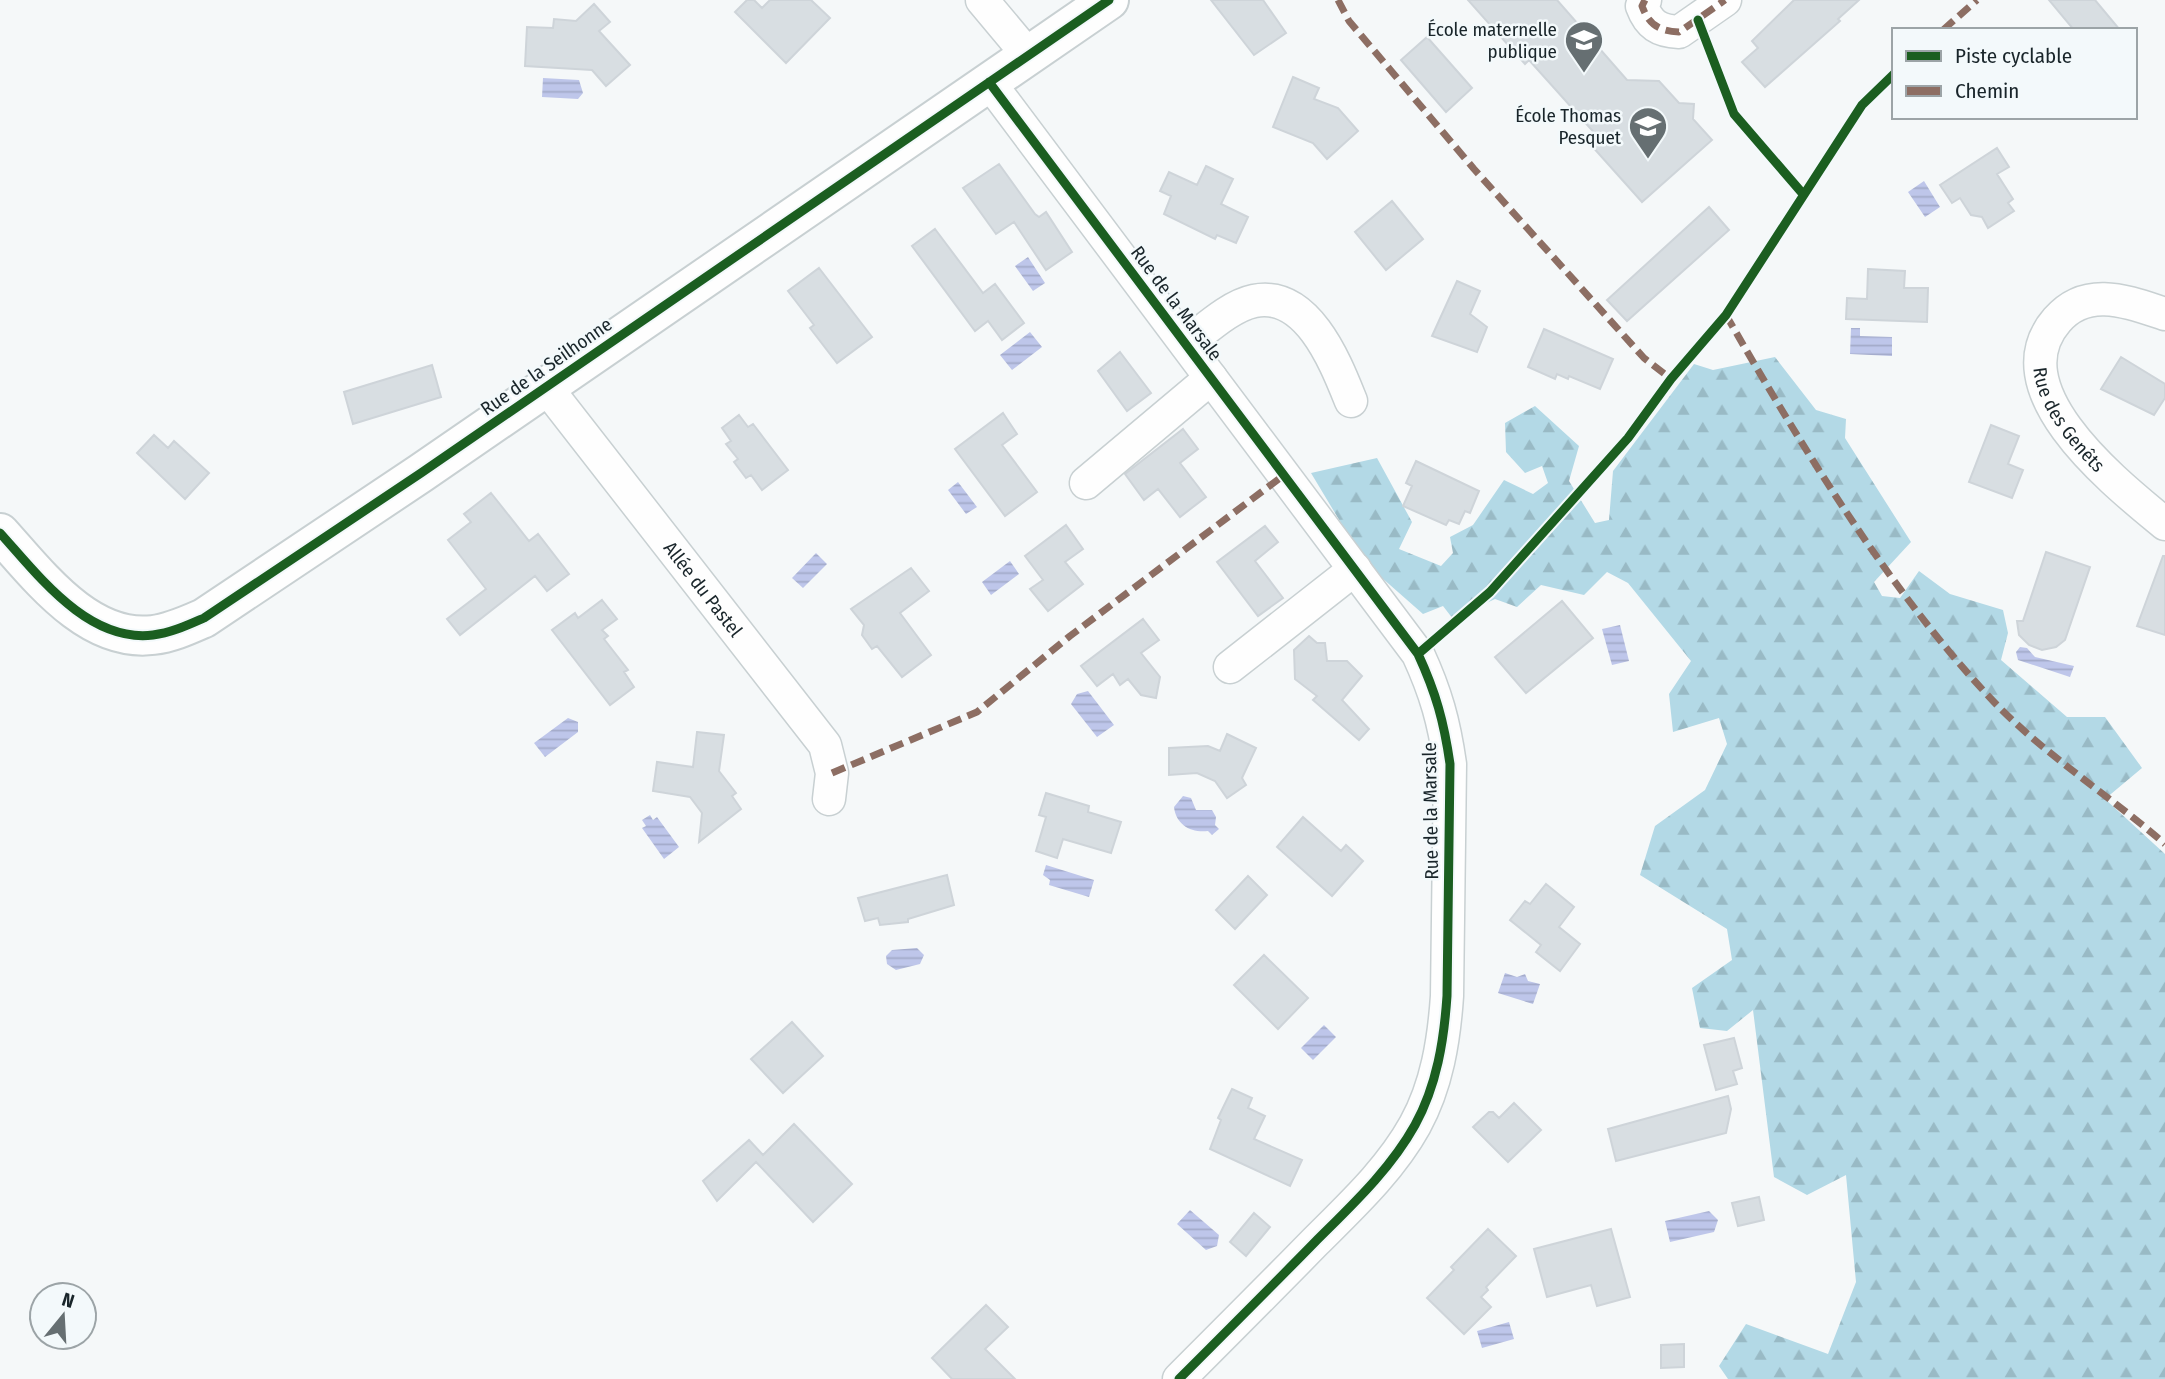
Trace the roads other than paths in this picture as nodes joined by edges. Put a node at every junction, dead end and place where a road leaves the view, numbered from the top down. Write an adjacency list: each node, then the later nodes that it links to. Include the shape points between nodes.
1 (982, 0): 5 (street)
2 (1109, 0): 5 (street, Rue de la Seilhonne)
3 (1645, 0): 4 (street, via 1642,6 1648,22 1679,32)
4 (1724, 0)
5 (1028, 55): 6 (street, Rue de la Seilhonne)
6 (989, 82): 8 (street, Rue de la Marsale); 10 (street, Rue de la Seilhonne)
7 (2165, 314): 13 (street, Rue des Genêts, via 2112,298 2085,301 2054,324 2040,360 2052,402 2078,443 2108,476)
8 (1186, 344): 9 (street, Rue de la Marsale); 11 (street, Rue de la Marsale, via 1254,301 1275,302 1294,310 1317,334)
9 (1211, 378): 12 (street); 15 (street, Rue de la Marsale)
10 (546, 387): 14 (street, Rue de la Seilhonne, via 232,602 179,629 151,636 97,624 44,581); 17 (street, Allée du Pastel, via 825,746 832,773)
11 (1351, 401)
12 (1086, 483)
13 (2165, 524)
14 (0, 533)
15 (1355, 569): 16 (street); 18 (street, Rue de la Marsale, via 1418,654 1438,697 1446,730 1450,764 1447,996 1438,1062 1416,1124 1397,1154)
16 (1230, 667)
17 (829, 799)
18 (1179, 1379)

